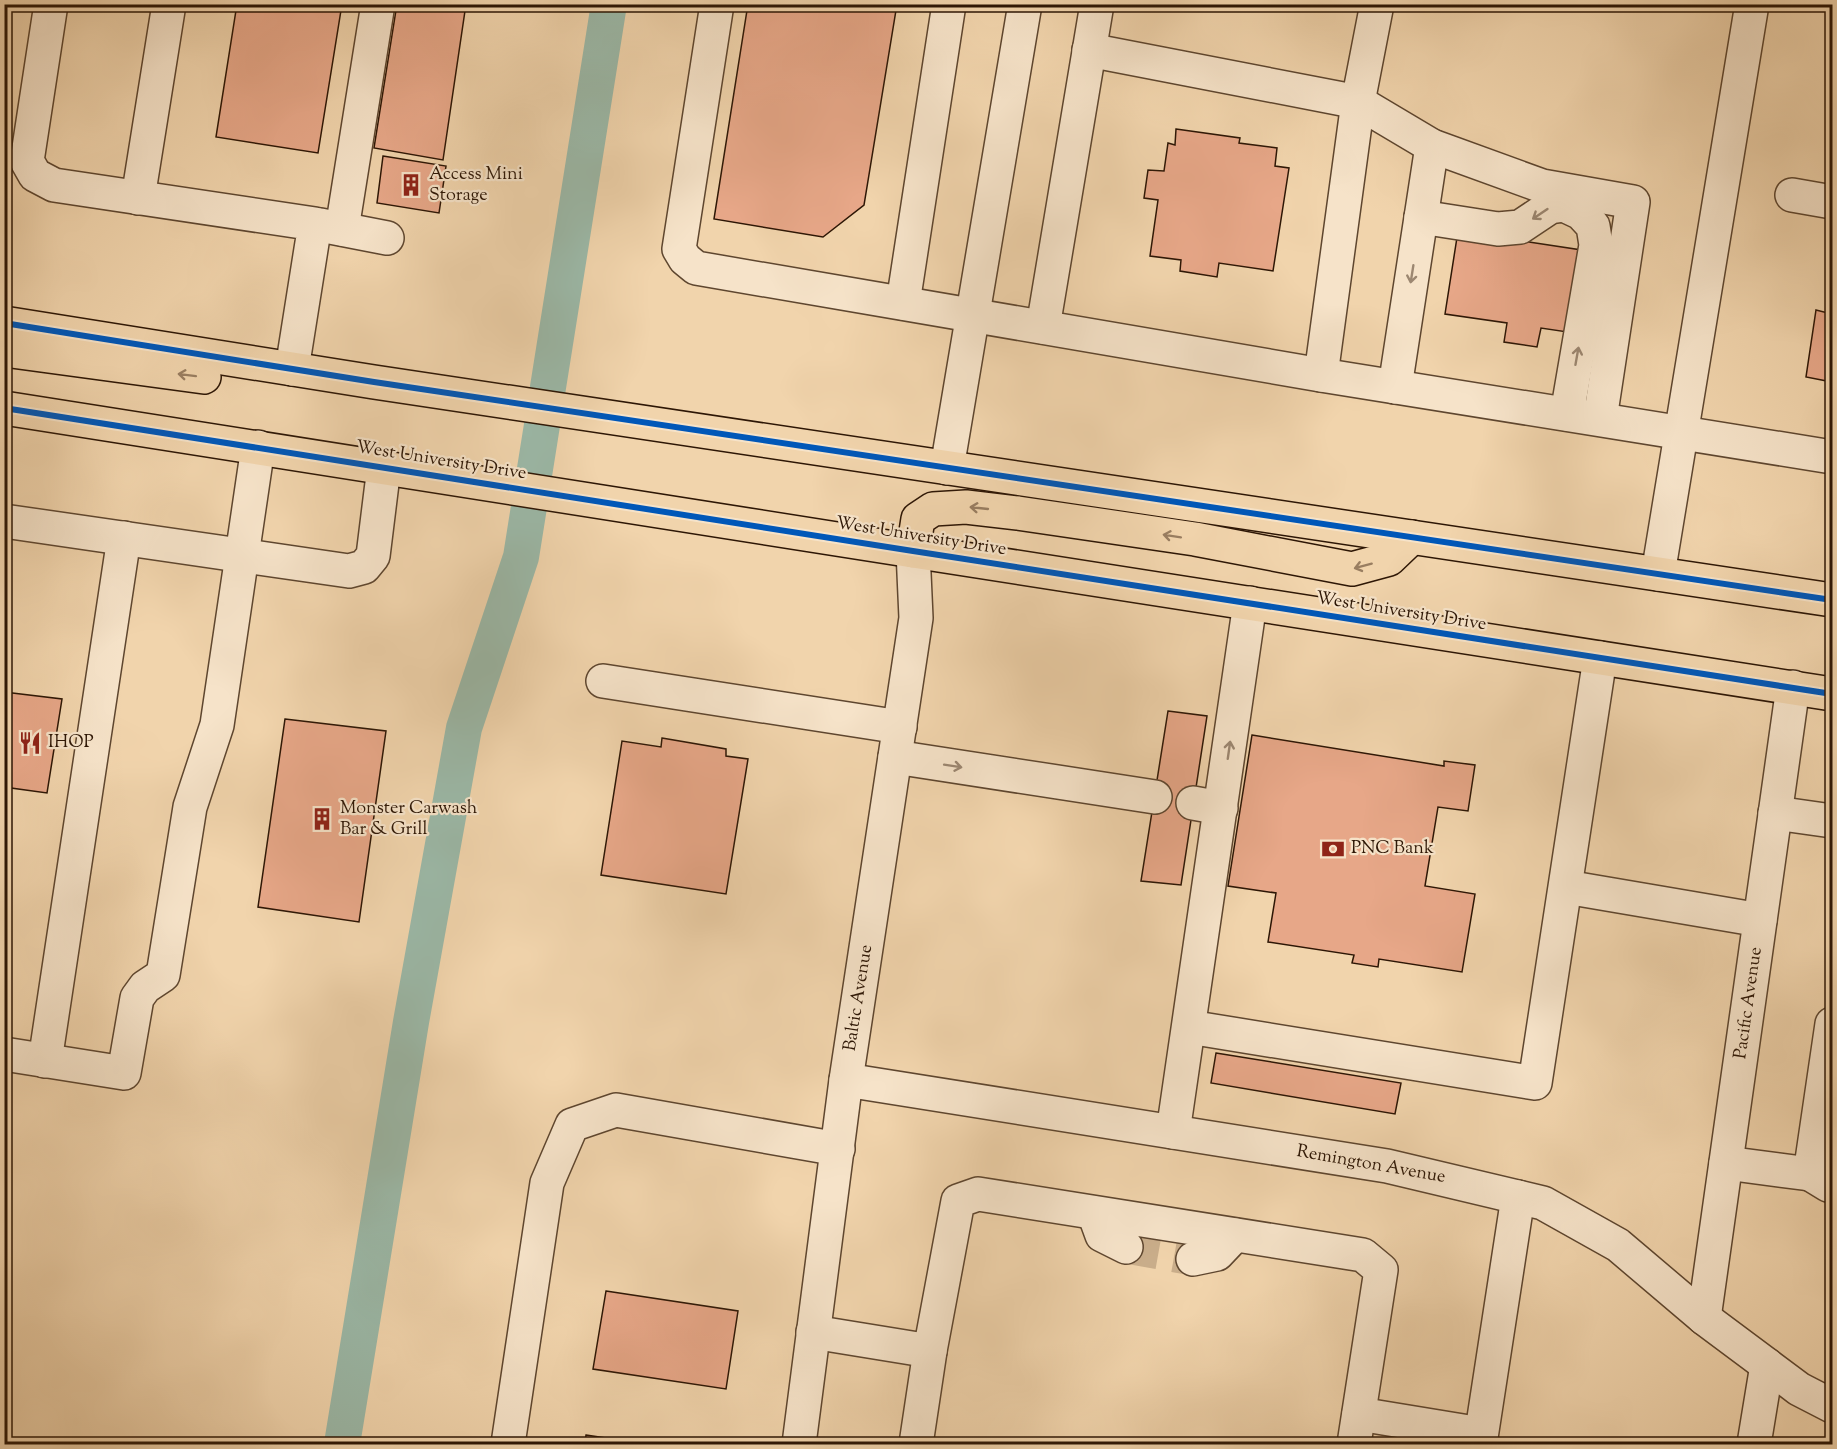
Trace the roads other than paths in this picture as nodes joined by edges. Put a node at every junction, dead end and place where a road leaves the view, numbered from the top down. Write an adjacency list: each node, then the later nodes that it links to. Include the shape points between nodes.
1 (51, 4): 14 (street, via 27,160 35,175 54,185)
2 (169, 4): 14 (street)
3 (378, 4): 17 (street)
4 (717, 4): 19 (street, via 679,249 685,259 696,268)
5 (949, 4): 19 (street)
6 (1025, 4): 20 (street)
7 (1096, 4): 10 (street)
8 (1377, 4): 11 (street)
9 (1752, 4): 31 (street)
10 (1089, 50): 11 (street); 22 (street)
11 (1358, 102): 12 (street); 25 (street)
12 (1432, 146): 16 (street); 30 (street, via 1542,186 1633,202)
13 (1792, 195): 15 (street)
14 (138, 198): 17 (street)
15 (1833, 202)
16 (1421, 217): 26 (street, one-way to 26); 29 (street, one-way to 16, via 1596,244 1593,226 1581,213 1564,205 1550,207 1520,227 1498,229)
17 (329, 227): 18 (street); 24 (street)
18 (387, 238)
19 (903, 303): 20 (street)
20 (973, 316): 22 (street); 35 (street)
21 (4, 323): 24 (main road)
22 (1043, 327): 25 (street)
23 (4, 350): 27 (main road, one-way to 23, via 348,396)
24 (292, 369): 27 (main road)
25 (1321, 375): 26 (street)
26 (1395, 387): 29 (street)
27 (468, 396): 35 (main road)
28 (4, 408): 32 (main road, West University Drive)
29 (1568, 414): 30 (street)
30 (1600, 419): 31 (street)
31 (1681, 432): 33 (street); 41 (street)
32 (258, 447): 34 (main road, West University Drive); 40 (street)
33 (1833, 457)
34 (384, 467): 39 (main road, West University Drive); 40 (street, via 373,556 364,567 349,572)
35 (947, 468): 37 (main road)
36 (4, 521): 38 (street)
37 (1412, 537): 39 (main road, one-way to 39, via 1389,560 1352,569 1129,529 966,507 933,509 918,519); 41 (main road)
38 (124, 538): 40 (street); 57 (street)
39 (913, 551): 43 (main road, West University Drive); 48 (street, Baltic Avenue, via 916,618)
40 (242, 555): 57 (street, via 218,725 190,807 163,975 137,998 124,1073)
41 (1658, 574): 42 (main road)
42 (1833, 600)
43 (1250, 603): 44 (main road, West University Drive); 55 (street, one-way to 43, via 1207,806)
44 (1600, 658): 46 (main road, West University Drive); 52 (street)
45 (603, 681): 48 (street)
46 (1792, 687): 47 (main road, West University Drive); 50 (street, Pacific Avenue)
47 (1833, 694)
48 (898, 742): 49 (street, one-way to 49); 58 (street, Baltic Avenue)
49 (1155, 797)
50 (1775, 813): 51 (street); 53 (street, Pacific Avenue)
51 (1833, 821)
52 (1566, 887): 53 (street); 55 (street, via 1536,1083)
53 (1760, 920): 61 (street, Pacific Avenue)
54 (1833, 1024): 62 (street)
55 (1189, 1028): 59 (street)
56 (4, 1054): 57 (street)
57 (45, 1061)
58 (846, 1080): 59 (street, Remington Avenue); 60 (street, Baltic Avenue)
59 (1173, 1132): 63 (street, Remington Avenue, via 1387,1166)
60 (838, 1149): 69 (street, Baltic Avenue); 75 (street, via 616,1110 572,1125 547,1183)
61 (1726, 1163): 62 (street); 68 (street, Pacific Avenue)
62 (1821, 1180)
63 (1518, 1197): 68 (street, Remington Avenue, via 1543,1203 1618,1245); 74 (street)
64 (1094, 1213): 65 (street); 66 (street, via 1102,1235); 70 (street, via 978,1194 958,1201)
65 (1235, 1235): 67 (street, via 1217,1254); 73 (street, via 1364,1255 1381,1270)
66 (1126, 1247)
67 (1193, 1259)
68 (1704, 1318): 71 (street, Remington Avenue)
69 (813, 1332): 70 (street); 76 (street, Baltic Avenue)
70 (930, 1352): 77 (street)
71 (1767, 1365): 72 (street, Remington Avenue, via 1799,1389); 78 (street)
72 (1833, 1406)
73 (1356, 1429): 74 (street)
74 (1481, 1439)
75 (508, 1444)
76 (799, 1444)
77 (916, 1444)
78 (1754, 1444)

